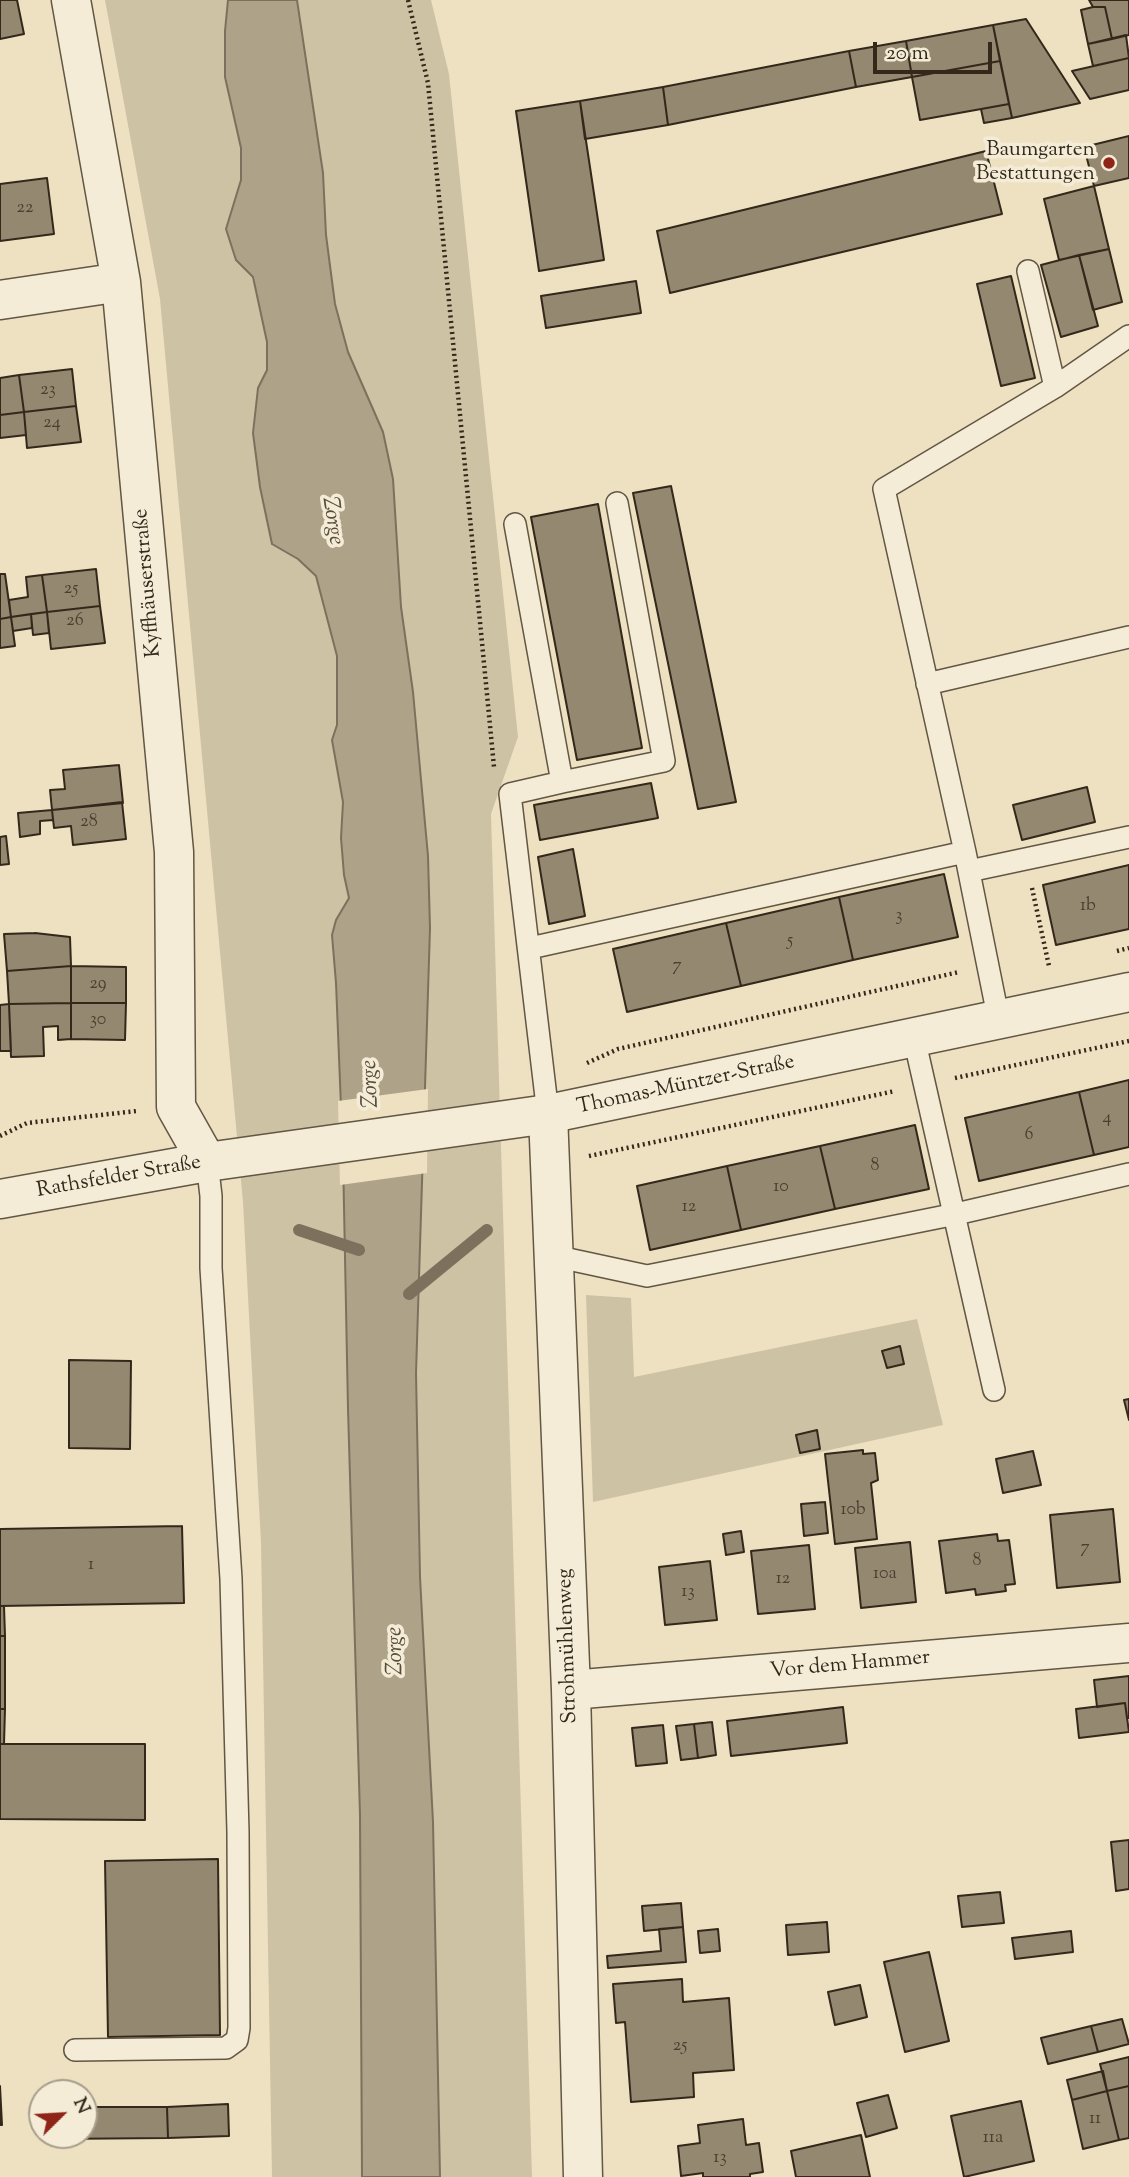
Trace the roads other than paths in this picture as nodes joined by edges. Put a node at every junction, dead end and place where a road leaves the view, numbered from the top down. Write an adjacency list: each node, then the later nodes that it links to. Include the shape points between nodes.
1 (71, 0): 3 (street, Kyffhäuserstraße)
2 (1028, 271): 6 (lane)
3 (121, 282): 4 (street); 19 (street, Kyffhäuserstraße, via 174,852 176,1107)
4 (0, 300)
5 (1129, 336): 6 (lane)
6 (1055, 387): 10 (lane, via 884,489)
7 (617, 503): 11 (lane, via 664,761)
8 (515, 524): 11 (lane)
9 (1129, 637): 10 (lane)
10 (927, 684): 13 (lane)
11 (562, 782): 14 (lane, via 510,794)
12 (1129, 837): 13 (lane, via 1025,859)
13 (967, 862): 14 (lane); 16 (lane)
14 (530, 948): 18 (lane)
15 (1129, 992): 16 (street, Thomas-Müntzer-Straße)
16 (999, 1021): 17 (street, Thomas-Müntzer-Straße)
17 (915, 1038): 18 (street, Thomas-Müntzer-Straße); 22 (lane)
18 (546, 1098): 19 (street, Thomas-Müntzer-Straße, via 500,1121); 23 (street, Strohmühlenweg)
19 (223, 1160): 21 (street, Rathsfelder Straße); 27 (lane, via 211,1196 211,1268 231,1579 239,2028 237,2040 226,2048)
20 (1129, 1174): 22 (lane)
21 (0, 1199)
22 (956, 1214): 23 (lane, via 647,1276); 24 (lane)
23 (554, 1256): 26 (street, Strohmühlenweg)
24 (994, 1390)
25 (1129, 1643): 26 (street, Vor dem Hammer)
26 (571, 1690): 28 (street, Strohmühlenweg)
27 (75, 2050)
28 (583, 2177)

